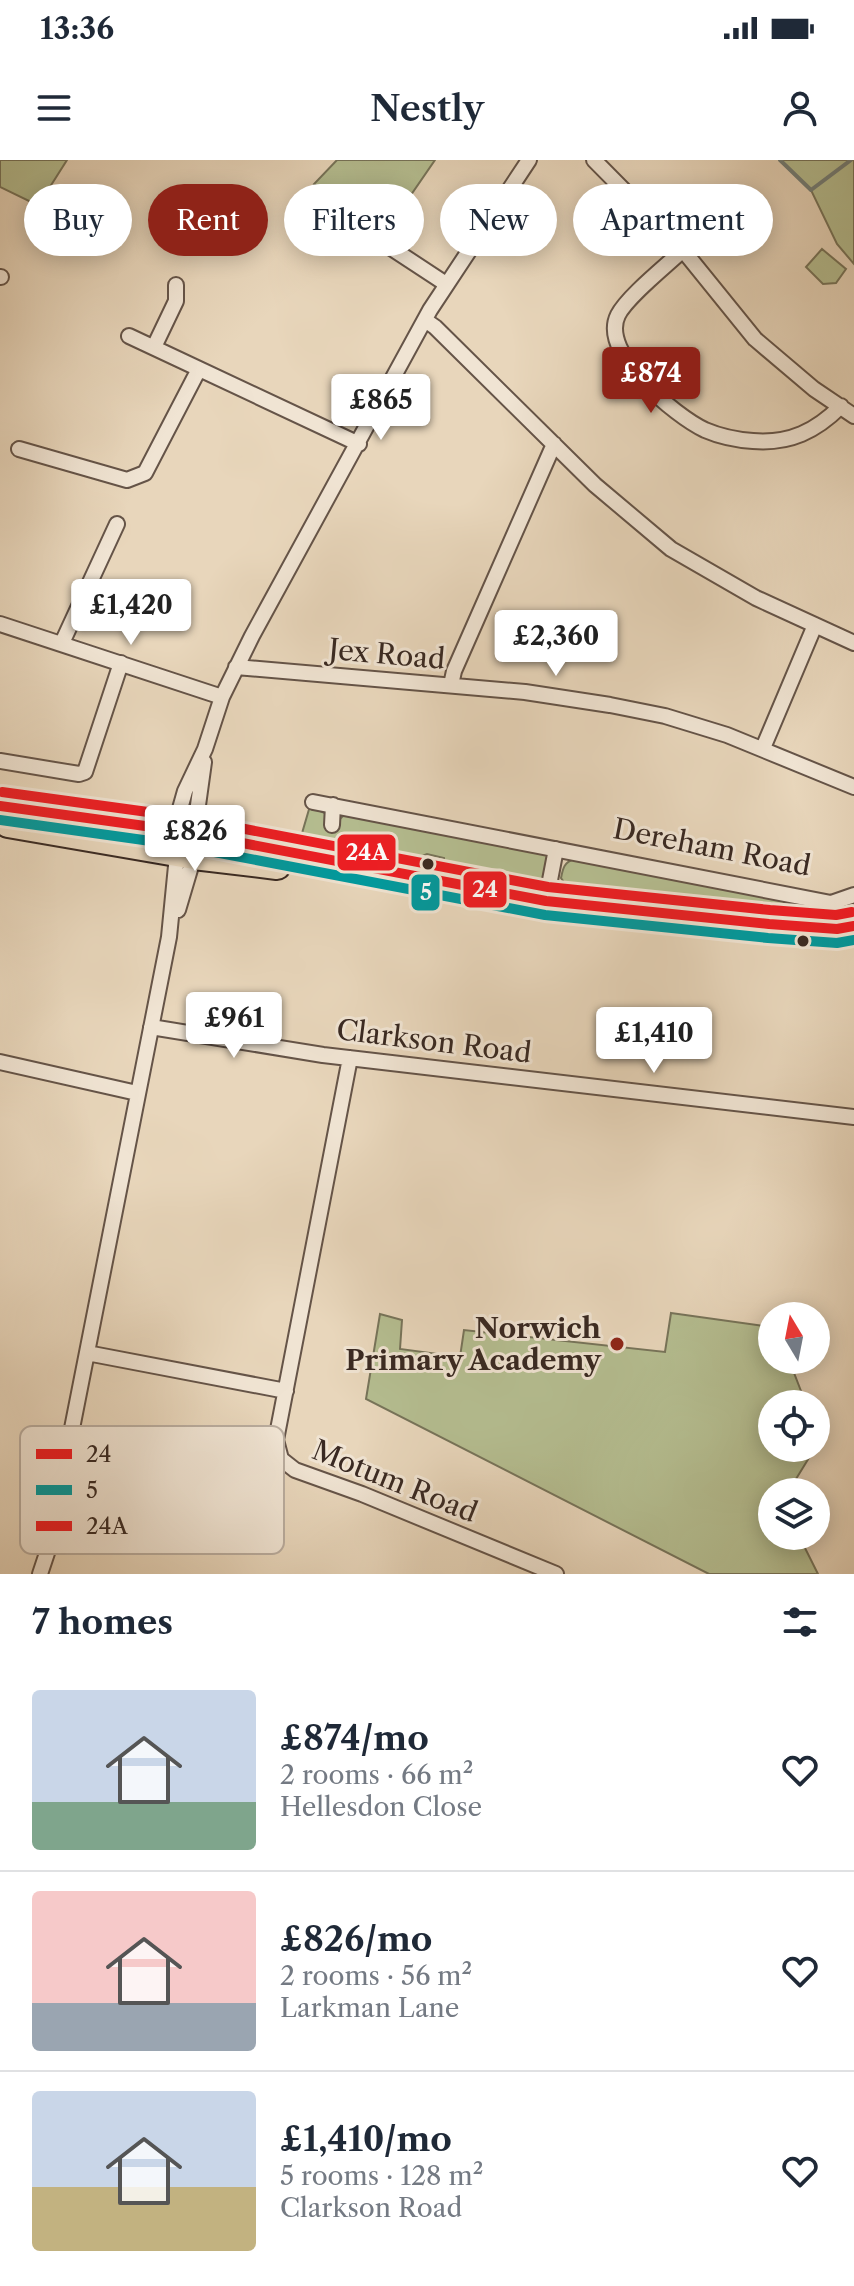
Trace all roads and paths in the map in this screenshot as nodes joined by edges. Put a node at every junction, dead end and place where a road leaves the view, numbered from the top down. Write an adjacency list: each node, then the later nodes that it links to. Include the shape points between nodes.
1 (529, 160): 7 (street)
2 (594, 160): 3 (street)
3 (618, 184)
4 (402, 256): 7 (street)
5 (677, 256): 13 (street, via 627,304 614,331 618,350 663,400 706,430 753,441 808,432)
6 (688, 256): 13 (street, via 755,339)
7 (446, 284): 9 (street)
8 (176, 285): 11 (street, via 176,301)
9 (425, 320): 15 (street); 16 (street)
10 (129, 336): 11 (street)
11 (154, 347): 12 (street)
12 (199, 369): 15 (street); 17 (street, via 145,473 127,480)
13 (841, 406): 14 (street)
14 (854, 416)
15 (359, 444): 24 (street)
16 (554, 444): 20 (street, via 628,516 671,549 721,580); 25 (street)
17 (19, 449)
18 (117, 524): 21 (street)
19 (0, 624): 21 (street)
20 (815, 625): 22 (street); 27 (street)
21 (62, 643): 23 (street)
22 (854, 643)
23 (121, 663): 26 (street); 28 (street, via 85,772)
24 (236, 667): 25 (street, Jex Road); 26 (street)
25 (451, 685): 27 (street, Jex Road, via 665,716)
26 (222, 697): 35 (street)
27 (763, 748): 29 (street, Jex Road)
28 (0, 761)
29 (854, 787)
30 (313, 802): 31 (street, Dereham Road)
31 (333, 805): 34 (street); 36 (street, Dereham Road)
32 (0, 806): 35 (highway)
33 (0, 823): 35 (highway)
34 (332, 825)
35 (184, 843): 38 (highway); 40 (street)
36 (556, 849): 37 (street, Dereham Road, via 831,903); 38 (street)
37 (854, 895)
38 (546, 901): 39 (highway)
39 (848, 930)
40 (151, 1027): 41 (street, Clarkson Road); 43 (street)
41 (350, 1058): 44 (street, Clarkson Road); 46 (street, Motum Road)
42 (0, 1062): 43 (street)
43 (137, 1093): 45 (street)
44 (854, 1117)
45 (87, 1353): 46 (street); 47 (street)
46 (286, 1391): 48 (street, Motum Road)
47 (73, 1426)
48 (279, 1426)
49 (284, 1462): 52 (street, Motum Road)
50 (47, 1554): 51 (street)
51 (40, 1574)
52 (556, 1574)

